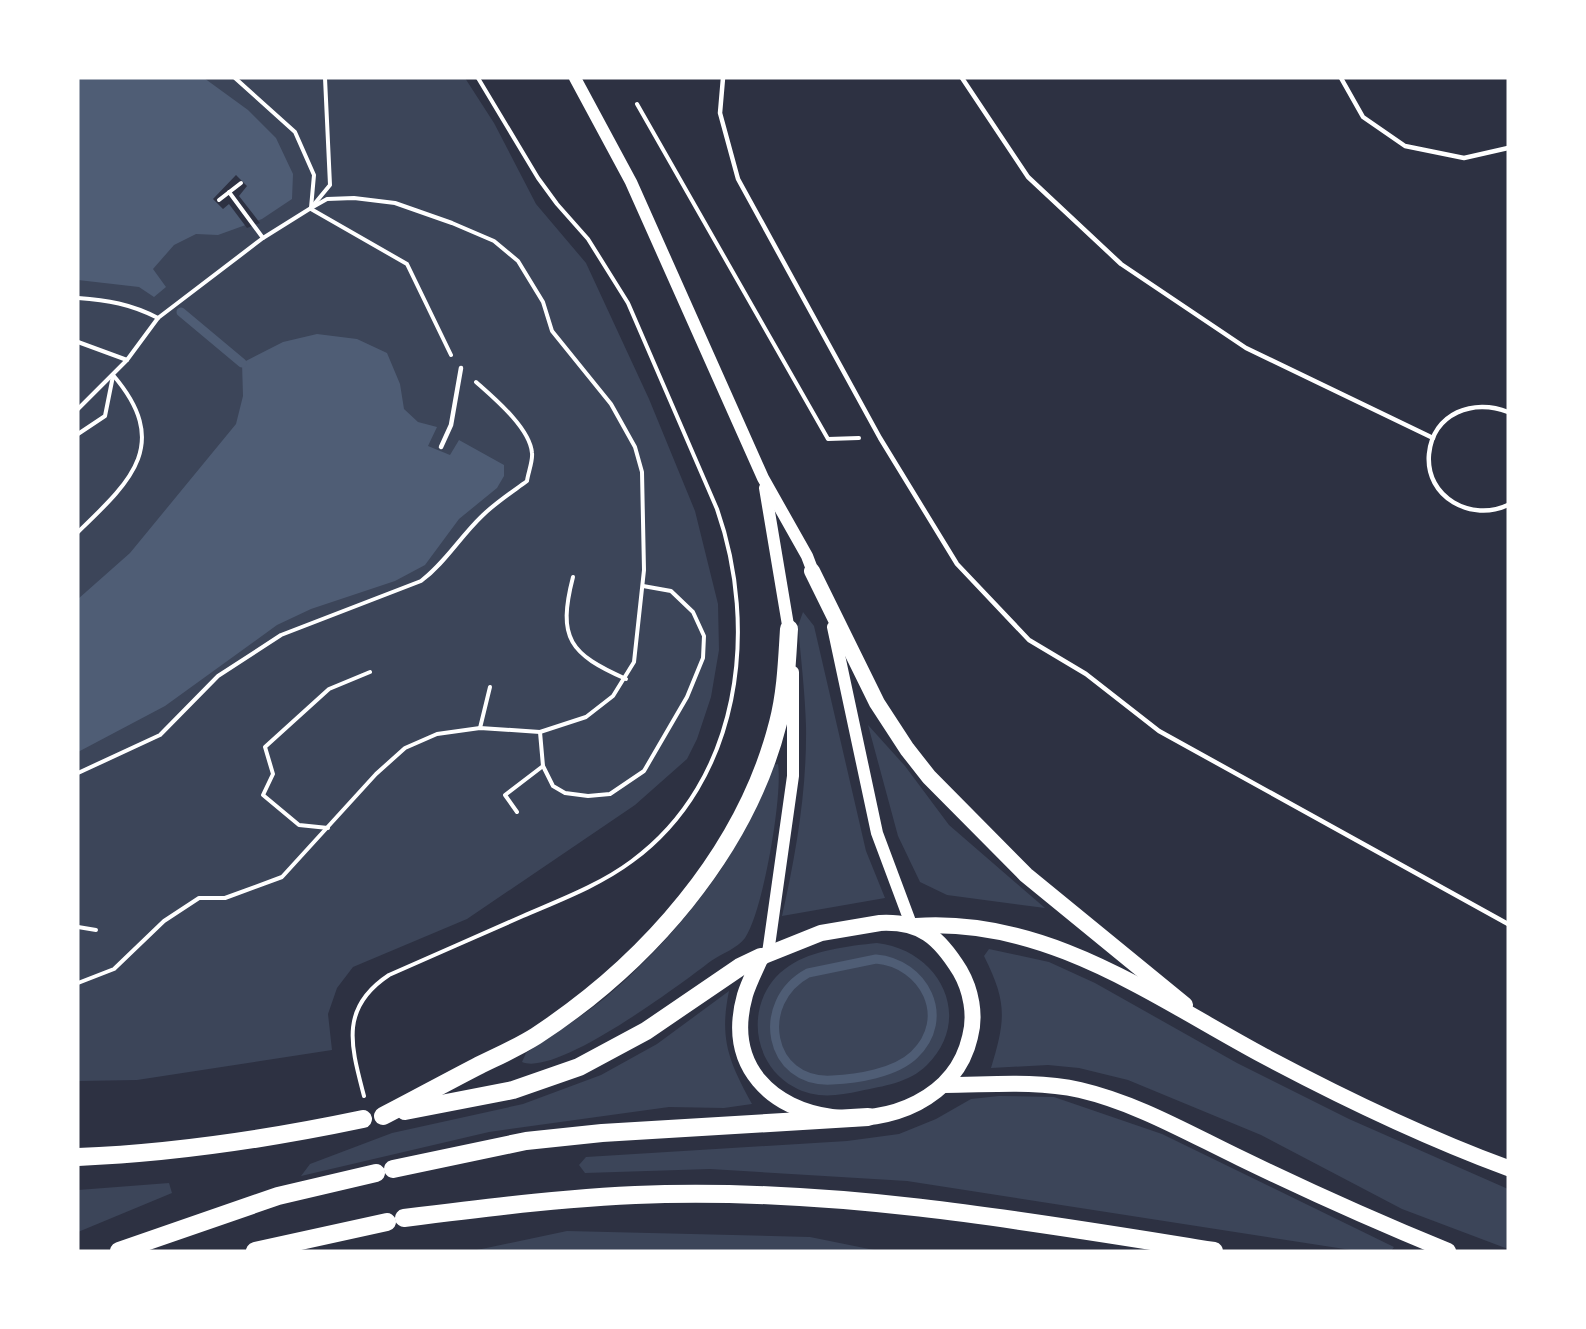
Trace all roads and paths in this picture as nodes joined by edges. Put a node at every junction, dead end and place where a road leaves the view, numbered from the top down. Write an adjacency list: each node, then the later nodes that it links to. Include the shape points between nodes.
1 (235, 78): 13 (path, via 295,132 314,175)
2 (325, 78): 13 (path, via 330,185)
3 (478, 78): 48 (path, via 538,178 599,255 628,303 729,542 739,642 735,693 722,736 677,819 633,861 608,876)
4 (575, 78): 27 (main road, via 631,182)
5 (723, 78): 24 (lane, via 720,113 738,180)
6 (962, 78): 25 (lane, via 1028,177 1121,264 1246,348)
7 (1341, 78): 9 (lane, via 1363,117 1405,146 1464,158)
8 (637, 104): 24 (path, via 828,439)
9 (1508, 147)
10 (241, 183): 11 (path)
11 (229, 192): 12 (path); 14 (path)
12 (219, 200)
13 (311, 208): 14 (path); 19 (path, via 407,264); 32 (path, via 327,199 395,203 494,241 518,261 543,302 552,331 611,404 635,447 642,472)
14 (263, 238): 16 (path)
15 (78, 298): 16 (path, via 111,300)
16 (158, 318): 18 (path)
17 (78, 342): 18 (path)
18 (127, 360): 20 (path)
19 (461, 368): 26 (lane, via 452,425); 40 (path, via 507,410 521,429 532,452 526,481 483,514 438,568 421,581 281,635 218,676 159,735)
20 (113, 375): 21 (path); 23 (path, via 105,416); 29 (path, via 131,396 141,424 141,453 127,482)
21 (78, 409)
22 (1508, 412): 25 (lane, via 1475,405 1458,411)
23 (78, 434)
24 (880, 438): 43 (lane, via 957,564 1029,640 1086,674 1159,731)
25 (1433, 438): 28 (lane, via 1430,472 1449,500 1464,509 1481,512)
26 (441, 447)
27 (763, 478): 30 (main road); 33 (main road)
28 (1508, 505)
29 (78, 532)
30 (812, 571): 44 (main road, via 839,649 878,833); 50 (highway, via 878,703 929,777 1026,875)
31 (573, 577): 35 (path, via 567,616 570,640 583,657)
32 (643, 586): 35 (path, via 634,662); 39 (path, via 671,591 693,612 704,636 703,658 661,746 644,771 610,794 565,793 553,786)
33 (789, 629): 47 (main road, via 793,776); 52 (highway, via 783,701 767,759 740,819 687,900 647,945 569,1013 526,1042)
34 (370, 672): 42 (path, via 329,689 265,747 273,774 263,795 299,825)
35 (626, 679): 38 (path, via 613,696 586,717)
36 (490, 687): 37 (path)
37 (480, 728): 38 (path); 42 (path, via 437,734 405,748 376,774)
38 (540, 732): 39 (path)
39 (543, 766): 41 (path, via 505,795)
40 (78, 773)
41 (517, 812)
42 (329, 828): 49 (path, via 282,877 225,898 200,898 164,921 114,969)
43 (1508, 924)
44 (913, 925): 47 (highway, via 867,924 836,930); 50 (highway, via 967,925 1042,941 1095,963); 51 (highway, via 932,935 954,963 966,984 972,1008 969,1044)
45 (78, 927): 46 (path)
46 (96, 930)
47 (765, 955): 52 (highway, via 740,967 646,1031 579,1067 513,1090); 53 (highway, via 745,996 741,1020 743,1047 753,1072 765,1089 793,1108 822,1115)
48 (430, 957)
49 (78, 983)
50 (1213, 1028): 55 (highway, via 1407,1127)
51 (944, 1085): 53 (highway, via 914,1104); 59 (highway, via 1028,1084 1101,1096 1161,1120 1352,1212)
52 (375, 1117): 54 (highway, via 211,1147)
53 (868, 1117): 56 (highway, via 526,1141 278,1196)
54 (78, 1157)
55 (1508, 1168)
56 (119, 1251)
57 (255, 1251): 58 (highway, via 395,1220 573,1199 665,1194 765,1195 895,1204)
58 (1214, 1251)
59 (1448, 1251)

